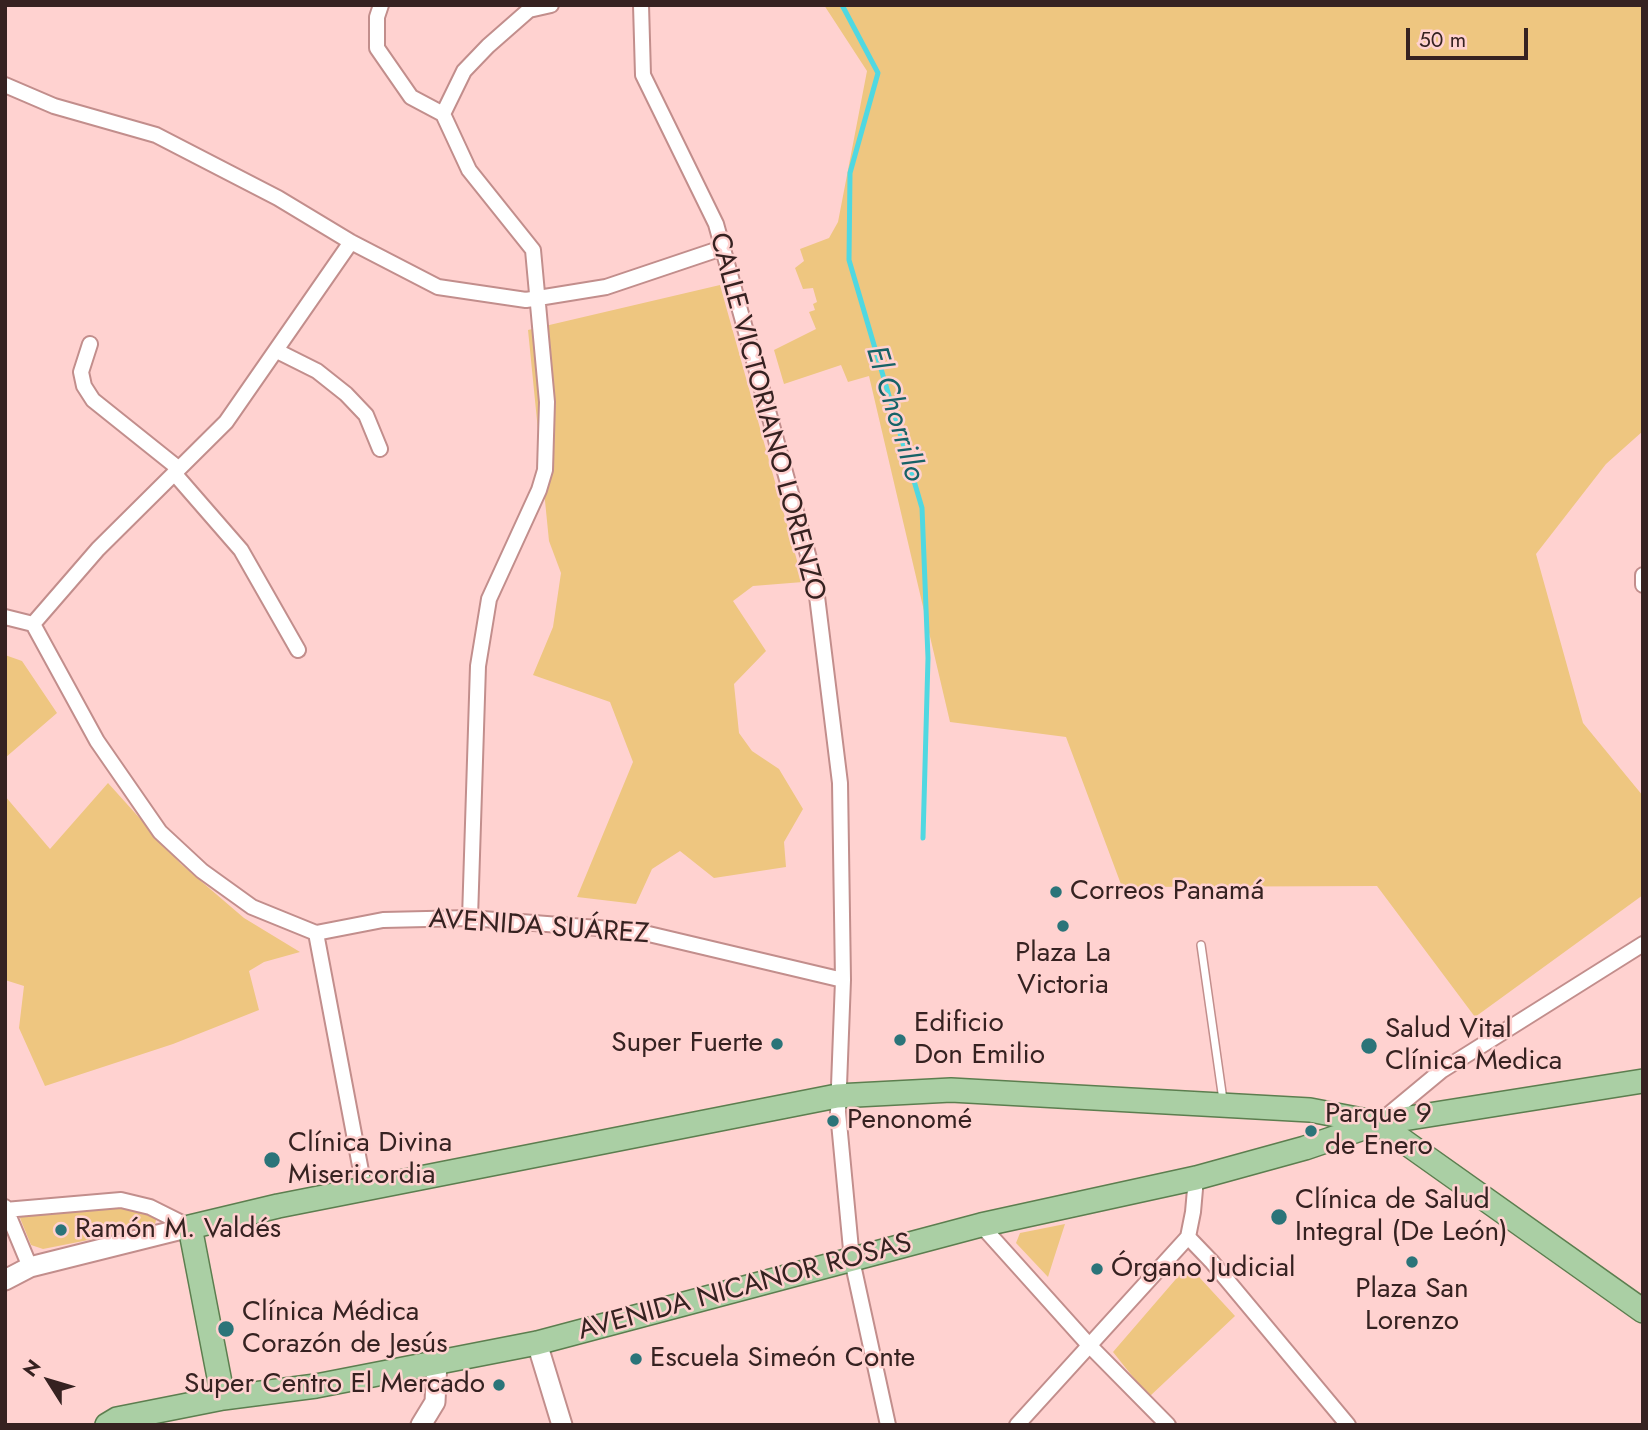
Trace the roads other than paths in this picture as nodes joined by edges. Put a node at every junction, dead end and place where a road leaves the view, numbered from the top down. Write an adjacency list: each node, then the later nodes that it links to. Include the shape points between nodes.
1 (381, 5): 5 (street, via 377,48 411,97)
2 (551, 5): 5 (street, via 528,10 488,46 464,71)
3 (641, 5): 7 (street, CALLE VICTORIANO LORENZO, via 643,75 716,224)
4 (5, 85): 6 (street, via 54,106 156,135)
5 (443, 114): 8 (street, via 469,170 533,250)
6 (351, 242): 8 (street, via 438,287); 10 (street)
7 (722, 248): 8 (street, via 606,287); 22 (street, CALLE VICTORIANO LORENZO, via 815,580 840,783)
8 (538, 298): 18 (street, via 547,402 545,470 499,574 484,622 478,666)
9 (90, 344): 12 (street, via 81,372 93,400)
10 (277, 351): 11 (street, via 317,371 346,394 366,415); 12 (street, via 226,422)
11 (380, 449)
12 (176, 470): 16 (street); 17 (street, via 241,550)
13 (1643, 575): 14 (street)
14 (1643, 585)
15 (5, 617): 16 (street)
16 (33, 624): 19 (street, via 97,741 160,832 202,871 252,907)
17 (298, 650)
18 (470, 918): 19 (street, AVENIDA SUÁREZ, via 383,920); 22 (street, AVENIDA SUÁREZ, via 636,931)
19 (316, 933): 28 (street)
20 (1643, 944): 26 (street, via 1441,1071)
21 (1201, 945): 25 (lane)
22 (843, 979): 24 (street, CALLE VICTORIANO LORENZO)
23 (1643, 1081): 26 (main road)
24 (837, 1096): 25 (main road, via 951,1090); 28 (main road); 33 (street, CALLE VICTORIANO LORENZO)
25 (1223, 1104): 26 (main road, via 1310,1110)
26 (1378, 1123): 27 (main road, AVENIDA NICANOR ROSAS); 36 (main road)
27 (1196, 1178): 30 (main road, AVENIDA NICANOR ROSAS); 32 (street)
28 (365, 1187): 31 (main road)
29 (6, 1209): 31 (street, via 121,1200 150,1207); 34 (street)
30 (981, 1225): 33 (main road, AVENIDA NICANOR ROSAS); 38 (street)
31 (190, 1227): 34 (main road); 40 (main road)
32 (1188, 1237): 38 (street); 48 (street)
33 (852, 1260): 37 (main road, AVENIDA NICANOR ROSAS); 45 (street, CALLE VICTORIANO LORENZO)
34 (30, 1267): 35 (main road)
35 (5, 1280)
36 (1643, 1311)
37 (537, 1343): 39 (main road, AVENIDA NICANOR ROSAS); 44 (main road)
38 (1088, 1344): 46 (street); 47 (street)
39 (437, 1361): 40 (main road, AVENIDA NICANOR ROSAS, via 316,1386); 43 (main road, via 435,1402)
40 (223, 1398): 41 (main road, AVENIDA NICANOR ROSAS)
41 (161, 1418): 42 (main road, AVENIDA NICANOR ROSAS, via 117,1419)
42 (107, 1425)
43 (421, 1425)
44 (562, 1425)
45 (888, 1425)
46 (1017, 1425)
47 (1168, 1425)
48 (1349, 1425)

